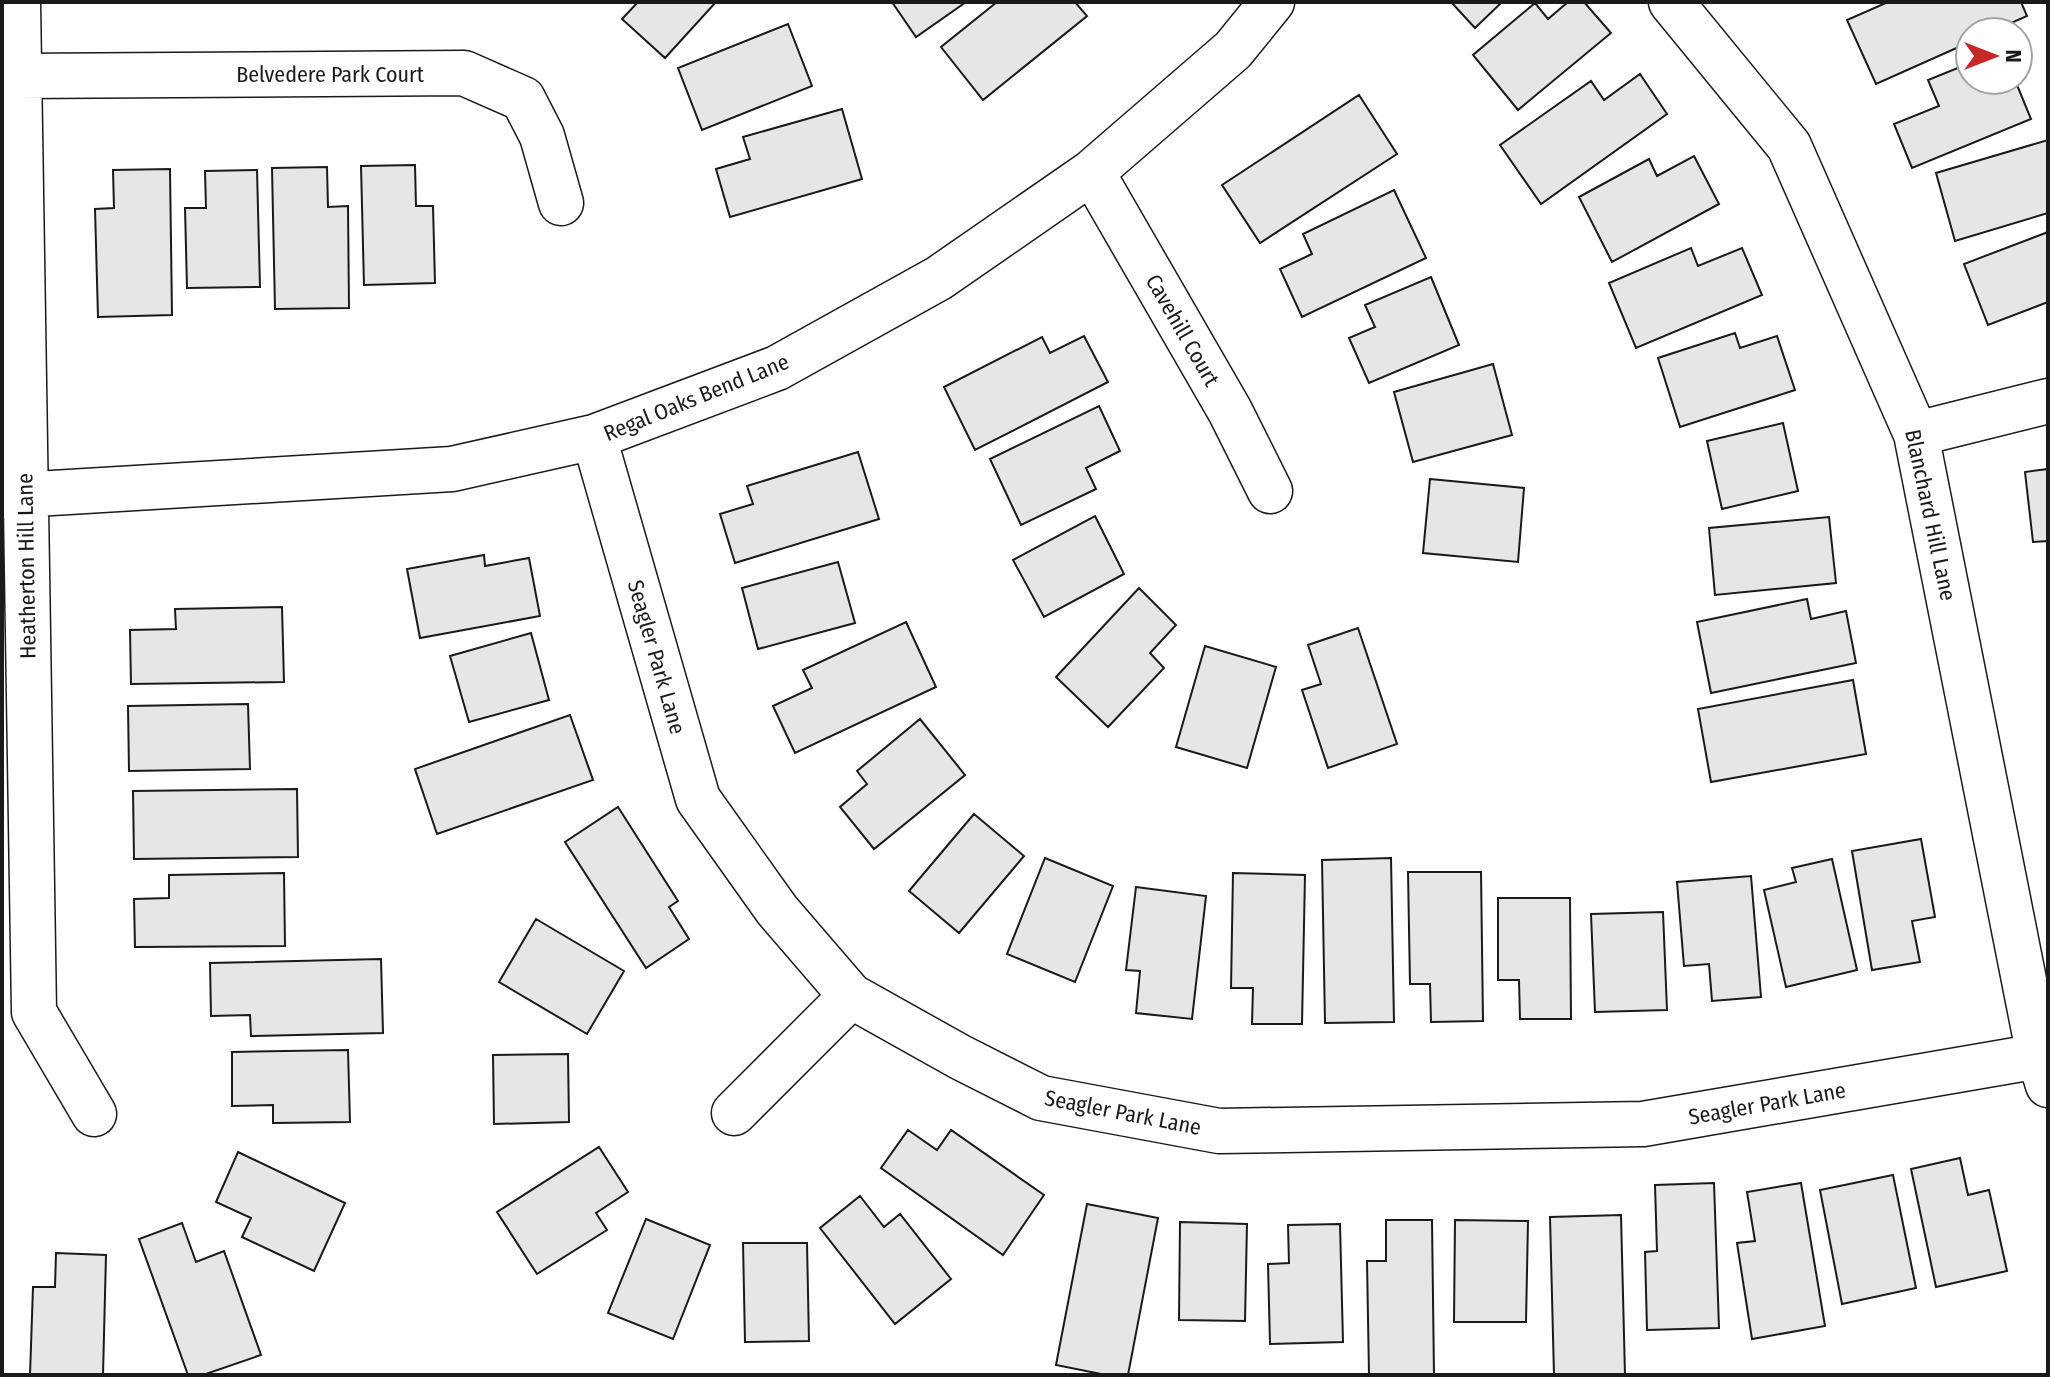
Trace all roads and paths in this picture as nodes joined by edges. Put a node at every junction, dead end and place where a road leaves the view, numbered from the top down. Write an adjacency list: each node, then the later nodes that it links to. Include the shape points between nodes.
1 (18, 2): 4 (street, Heatherton Hill Lane)
2 (1272, 2): 5 (street, Regal Oaks Bend Lane, via 1233,50)
3 (1671, 2): 8 (street, Blanchard Hill Lane, via 1789,146)
4 (19, 76): 6 (street, Belvedere Park Court, via 464,73 523,99 542,136); 11 (street, Heatherton Hill Lane)
5 (1092, 172): 9 (street, Regal Oaks Bend Lane, via 939,278 777,368); 10 (street, Cavehill Court, via 1230,411)
6 (561, 203)
7 (2048, 401): 8 (street)
8 (1916, 434): 13 (street, Blanchard Hill Lane)
9 (594, 437): 11 (street, Regal Oaks Bend Lane, via 452,469); 12 (street, Seagler Park Lane, via 698,799 777,910)
10 (1270, 491)
11 (14, 496): 15 (street, Heatherton Hill Lane, via 34,1012)
12 (851, 996): 13 (street, Seagler Park Lane, via 1041,1098 1219,1131 1643,1124); 14 (street)
13 (2044, 1071)
14 (734, 1113)
15 (94, 1114)

